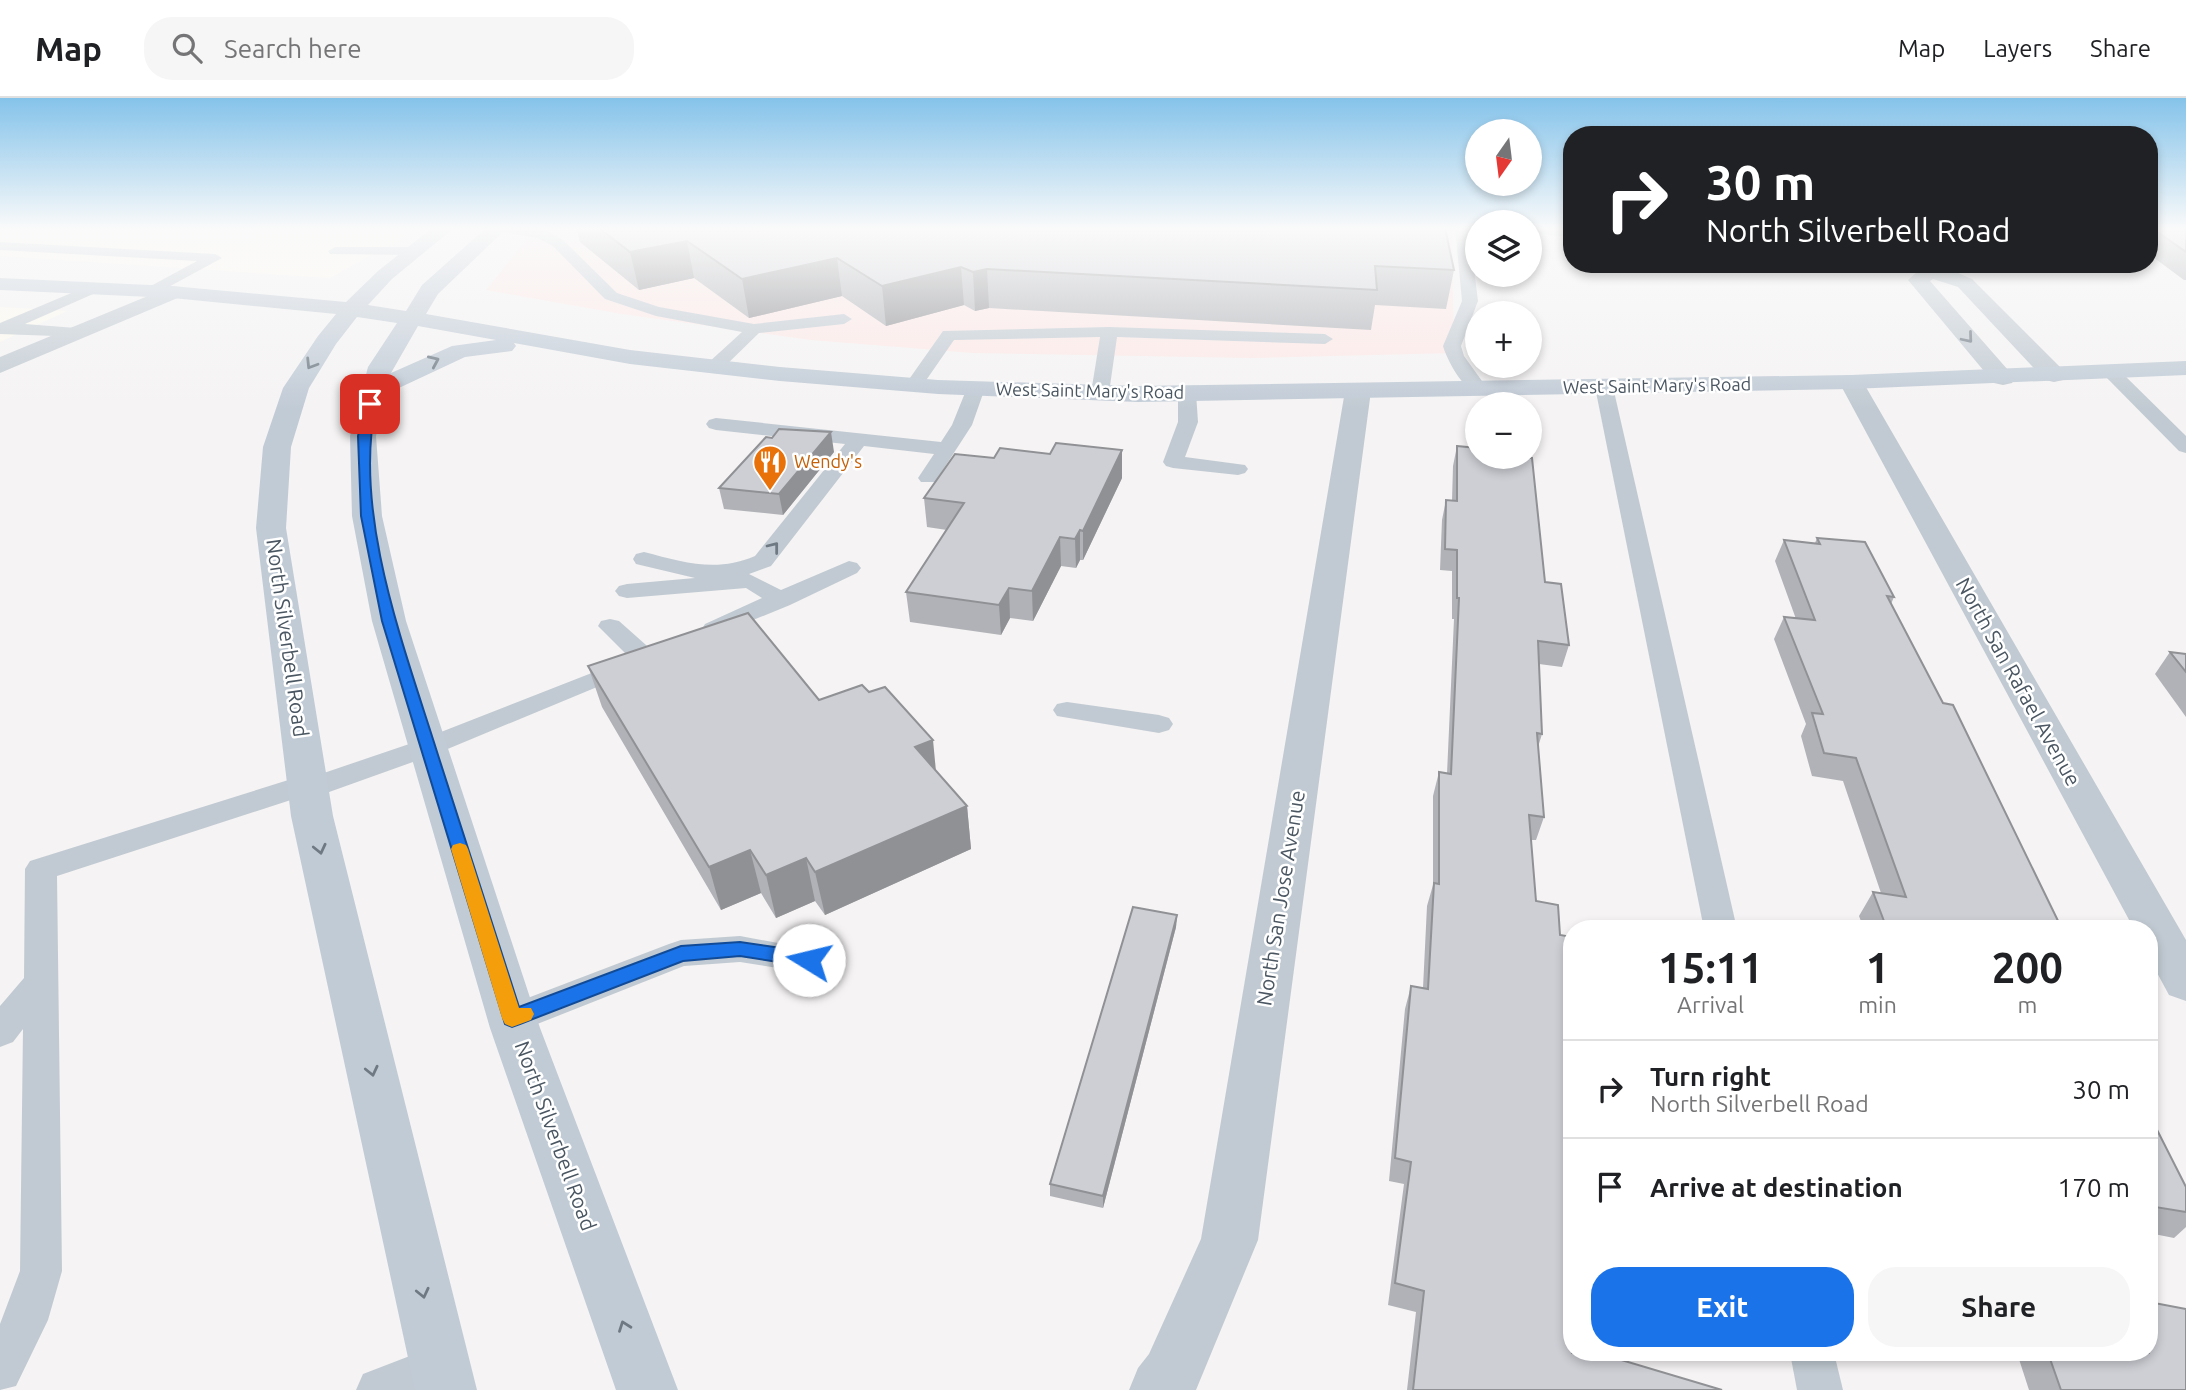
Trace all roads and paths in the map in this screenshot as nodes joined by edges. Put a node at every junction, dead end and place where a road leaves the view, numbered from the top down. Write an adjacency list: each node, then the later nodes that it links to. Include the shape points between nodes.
1 (95, 288): 14 (lane)
2 (100, 288): 10 (main road, West Saint Mary's Road)
3 (168, 288): 10 (lane)
4 (372, 288): 11 (main road, North Silverbell Road)
5 (432, 288): 12 (main road, North Silverbell Road)
6 (603, 288): 15 (lane, via 611,296 656,311)
7 (1468, 288): 30 (lane, via 1469,301 1452,346)
8 (1925, 288): 25 (street, one-way to 25)
9 (1970, 288): 24 (street)
10 (162, 292): 11 (main road, West Saint Mary's Road); 17 (street)
11 (352, 309): 12 (main road, West Saint Mary's Road); 52 (main road, North Silverbell Road, one-way to 52, via 296,388 277,447 271,528)
12 (411, 318): 19 (main road, West Saint Mary's Road); 31 (main road, North Silverbell Road, via 380,367)
13 (844, 319): 15 (lane)
14 (1, 328): 17 (lane)
15 (754, 329): 21 (lane)
16 (1109, 332): 18 (lane); 27 (lane, via 949,335); 33 (lane)
17 (76, 333): 20 (street)
18 (1325, 339)
19 (554, 343): 21 (main road, West Saint Mary's Road); 31 (main road, one-way to 19, via 460,351)
20 (4, 362)
21 (714, 367): 27 (main road, West Saint Mary's Road)
22 (2186, 368): 23 (main road, West Saint Mary's Road)
23 (2111, 372): 24 (main road, West Saint Mary's Road); 37 (lane)
24 (2054, 375): 25 (main road, West Saint Mary's Road)
25 (2003, 378): 26 (main road, West Saint Mary's Road)
26 (1850, 382): 28 (main road, West Saint Mary's Road); 54 (street, North San Rafael Avenue)
27 (914, 385): 29 (main road, West Saint Mary's Road)
28 (1604, 387): 30 (main road, West Saint Mary's Road); 53 (lane)
29 (976, 388): 33 (main road, West Saint Mary's Road); 38 (lane, via 962,425)
30 (1478, 388): 32 (main road, West Saint Mary's Road)
31 (372, 391): 51 (main road, North Silverbell Road, via 363,436 367,516 389,621)
32 (1358, 391): 34 (main road, West Saint Mary's Road); 66 (street, North San Jose Avenue, via 1229,1240 1171,1376)
33 (1100, 393): 34 (main road, West Saint Mary's Road)
34 (1187, 393): 39 (lane, via 1188,422 1173,462)
35 (716, 424): 36 (lane)
36 (859, 439): 38 (lane); 41 (lane, one-way to 36, via 680,571 722,573 746,570 763,561)
37 (2186, 447)
38 (946, 449): 40 (lane)
39 (1238, 469)
40 (928, 478)
41 (644, 559)
42 (849, 568): 44 (lane)
43 (627, 591): 44 (lane, via 750,581)
44 (782, 600): 46 (lane)
45 (610, 626): 48 (lane)
46 (695, 638)
47 (670, 648): 48 (lane)
48 (646, 658): 51 (lane)
49 (1067, 710): 50 (lane)
50 (1159, 724)
51 (428, 747): 52 (lane); 59 (main road, North Silverbell Road)
52 (308, 787): 57 (lane, via 41,869); 63 (main road, North Silverbell Road, one-way to 63)
53 (1719, 920)
54 (2151, 920)
55 (2158, 932): 58 (street, North San Rafael Avenue)
56 (809, 960): 59 (lane, via 740,949 681,953)
57 (43, 979): 60 (lane); 62 (lane, via 41,1271 26,1320)
58 (2186, 982)
59 (512, 1018): 65 (main road, North Silverbell Road, one-way to 59)
60 (0, 1032)
61 (1814, 1361): 67 (lane)
62 (0, 1370)
63 (444, 1378): 64 (lane)
64 (379, 1390)
65 (647, 1390)
66 (1160, 1390)
67 (1820, 1390)

